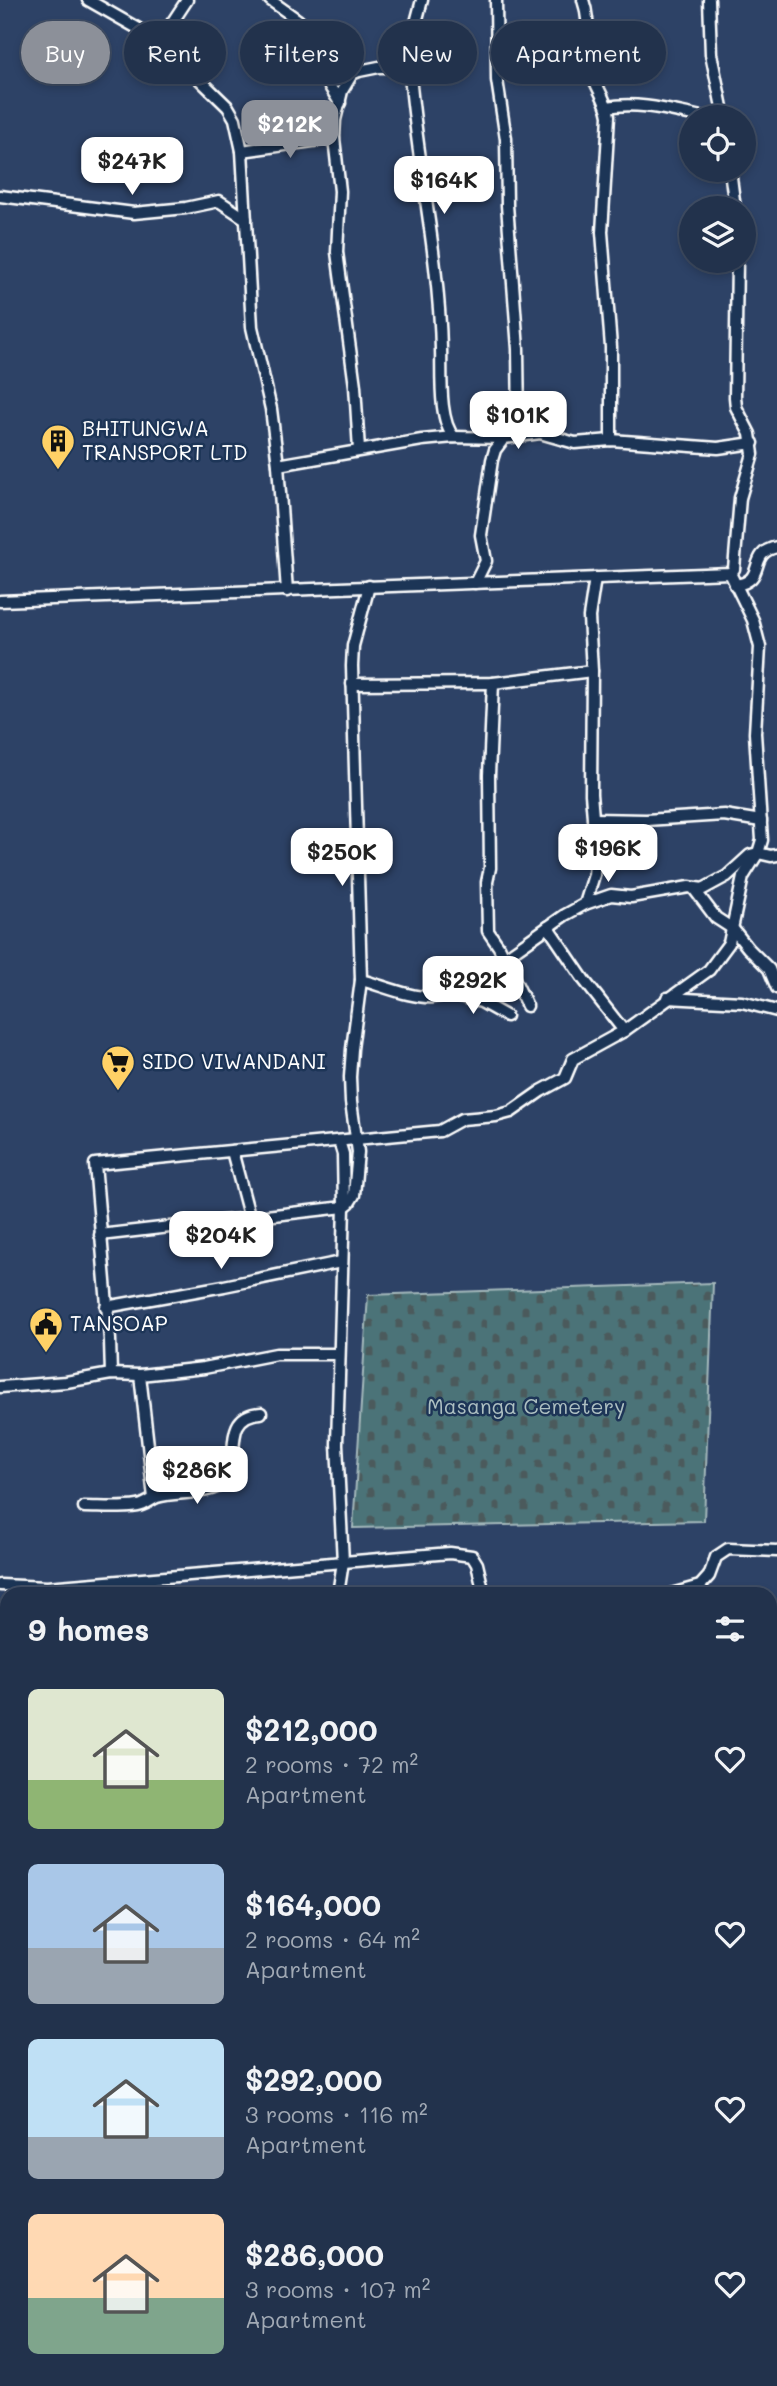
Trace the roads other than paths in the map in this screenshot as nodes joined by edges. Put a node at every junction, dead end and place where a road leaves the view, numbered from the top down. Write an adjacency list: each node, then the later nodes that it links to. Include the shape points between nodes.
1 (88, 0): 9 (street)
2 (187, 0): 10 (street)
3 (270, 0): 8 (street)
4 (422, 0): 11 (street)
5 (496, 0): 25 (street, via 497,79 506,139 518,349 519,427)
6 (583, 0): 17 (street, via 593,81)
7 (709, 0): 16 (street, via 711,54)
8 (284, 4): 15 (street, via 308,31 324,77)
9 (125, 21)
10 (173, 21)
11 (416, 21)
12 (378, 69): 15 (street, via 352,74)
13 (204, 84): 20 (street, via 235,119)
14 (411, 84): 24 (street, via 439,294 444,410)
15 (340, 103): 19 (street)
16 (722, 105)
17 (607, 107): 18 (street, via 640,106); 26 (street, via 602,232 611,347)
18 (679, 113)
19 (334, 138): 20 (street); 28 (street, via 340,191 337,252)
20 (242, 151): 22 (street)
21 (0, 196): 22 (street, via 134,213 219,201)
22 (246, 219): 29 (street, via 252,327 269,396)
23 (737, 273): 27 (street, via 735,397)
24 (454, 437): 25 (street); 28 (street)
25 (507, 438): 26 (street, via 540,433 575,443); 33 (street, via 492,460 481,536 486,561)
26 (611, 440): 27 (street, via 718,448)
27 (753, 443): 31 (street)
28 (359, 450): 29 (street)
29 (278, 465): 36 (street)
30 (777, 547): 34 (street, via 765,549 754,575)
31 (730, 573): 32 (street); 34 (street)
32 (595, 578): 33 (street); 38 (street, via 589,617)
33 (475, 583): 35 (street)
34 (735, 585): 42 (street, via 753,620 760,647 755,733)
35 (369, 586): 36 (street); 40 (street, via 353,646)
36 (287, 591): 37 (street)
37 (0, 601)
38 (592, 671): 39 (street); 41 (street)
39 (493, 683): 40 (street); 51 (street, via 486,907 488,931)
40 (352, 684): 52 (street)
41 (593, 819): 42 (street, via 724,815); 46 (street, via 594,875)
42 (761, 821): 43 (street)
43 (758, 853): 44 (street); 45 (street, via 727,876); 48 (street, via 743,877)
44 (777, 855)
45 (694, 888): 46 (street, via 631,897 611,895); 48 (street, via 716,918)
46 (585, 904): 47 (street)
47 (548, 927): 51 (street); 59 (street)
48 (733, 929): 49 (street); 50 (street)
49 (748, 948): 50 (street); 53 (street, via 769,969)
50 (725, 950): 55 (street, via 696,981)
51 (504, 959): 54 (street); 56 (street)
52 (360, 980): 54 (street, via 418,996); 60 (street, via 351,1077)
53 (777, 988)
54 (448, 993): 58 (street, via 481,1002)
55 (667, 998): 57 (street, via 743,1002); 59 (street)
56 (527, 1006)
57 (777, 1011)
58 (506, 1016)
59 (624, 1031): 60 (street, via 573,1059 565,1078 511,1112 462,1119 440,1131)
60 (358, 1139): 61 (street); 63 (street, via 354,1195)
61 (339, 1141): 62 (street); 63 (street)
62 (232, 1151): 64 (street); 65 (street, via 95,1164)
63 (344, 1207): 64 (street); 66 (street)
64 (250, 1219): 65 (street)
65 (100, 1235): 67 (street)
66 (341, 1262): 67 (street); 68 (street)
67 (106, 1307): 69 (street)
68 (340, 1354): 70 (street, via 276,1354); 76 (street, via 337,1444)
69 (111, 1374): 70 (street); 71 (street)
70 (140, 1375): 73 (street)
71 (0, 1387)
72 (261, 1413): 73 (street, via 238,1425 227,1481)
73 (154, 1498): 74 (street, via 139,1506)
74 (84, 1507)
75 (777, 1551): 80 (street, via 728,1549 716,1557 709,1576)
76 (343, 1562): 77 (street, via 47,1587); 78 (street); 79 (street, via 464,1554 477,1564)
77 (0, 1585)
78 (339, 1587)
79 (482, 1587)
80 (697, 1587)

